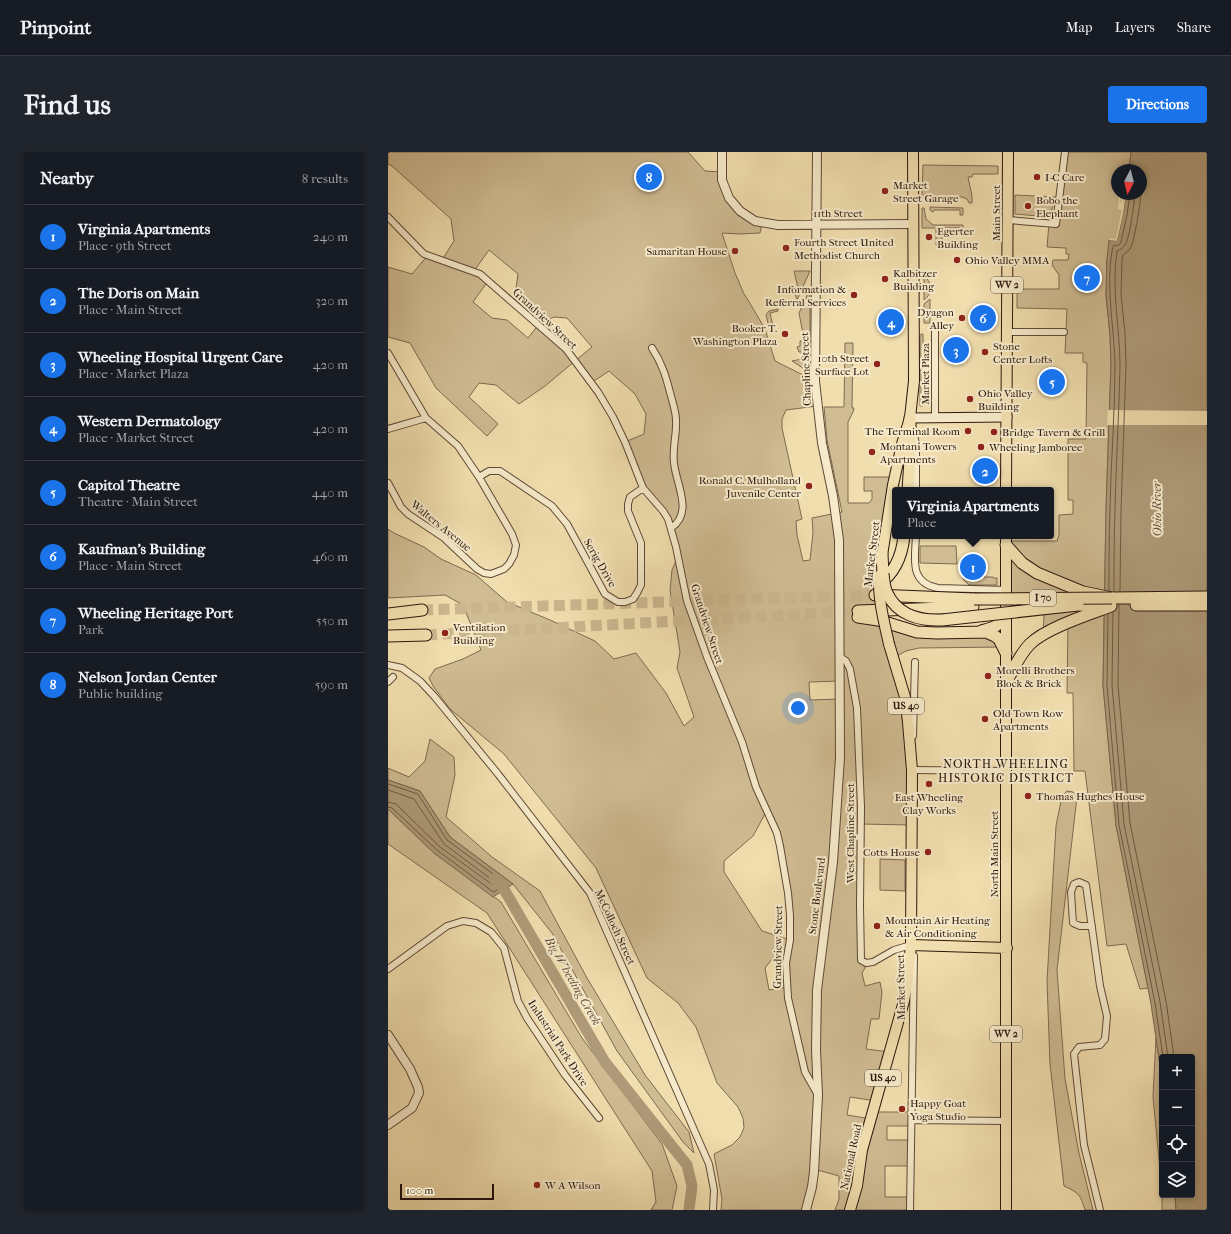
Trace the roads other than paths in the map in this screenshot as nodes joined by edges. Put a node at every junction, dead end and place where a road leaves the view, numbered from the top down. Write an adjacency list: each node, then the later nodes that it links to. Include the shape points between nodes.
1 (722, 152): 8 (street, 11th Street, via 722,180 729,198 745,215 762,223)
2 (817, 152): 8 (street, Chapline Street)
3 (913, 152): 9 (main road, Market Street)
4 (1008, 152): 7 (main road, Main Street / WV 2)
5 (1065, 152): 7 (street, via 1056,224)
6 (388, 217): 26 (street, Grandview Street, via 424,254 480,274 566,349 613,417)
7 (1008, 220): 11 (main road, Main Street / WV 2)
8 (817, 224): 9 (street, 11th Street); 34 (street, Chapline Street, via 815,381 822,443 837,521)
9 (913, 224): 17 (main road, Market Street, via 914,381)
10 (935, 330): 18 (street, Market Plaza)
11 (1007, 332): 12 (street); 15 (main road, Main Street / WV 2)
12 (1064, 332)
13 (652, 348): 28 (street, via 665,372 676,421 673,454 683,508 680,521)
14 (388, 353): 16 (street, Walters Avenue)
15 (1007, 417): 18 (main road); 25 (main road, Main Street)
16 (426, 418): 19 (street); 20 (street, Walters Avenue, via 458,446)
17 (910, 418): 18 (main road); 22 (main road, Market Street); 23 (highway); 24 (street, Market Street, via 916,444)
18 (935, 418)
19 (388, 429)
20 (478, 477): 21 (street, Walters Avenue, via 516,545 509,564 491,574 477,569 444,538 408,514 401,507); 26 (street, Serig Drive, via 489,471 500,471 552,506 566,524 605,594 618,602 633,599 641,584 641,543 628,511 628,504 630,497)
21 (388, 483)
22 (893, 487)
23 (908, 487)
24 (916, 487)
25 (1006, 487)
26 (643, 488): 28 (street, Grandview Street, via 663,511)
27 (892, 491): 32 (main road, Market Street)
28 (671, 528): 59 (street, Grandview Street, via 689,607 742,742 756,787 777,834 790,915 790,940 786,962 788,998 806,1072)
29 (903, 539): 38 (highway, I 70, via 896,566 872,592)
30 (916, 539): 35 (street, via 915,571 927,585 938,588)
31 (1006, 541): 35 (main road, North Main Street); 37 (highway, bridge, via 1022,563 1037,573)
32 (882, 554): 33 (highway)
33 (881, 575): 39 (highway, bridge, via 887,593 897,607 923,620); 52 (main road, Market Street / US 40, bridge, via 879,591 883,620 905,697)
34 (838, 584): 48 (street, Stone Boulevard)
35 (1006, 590): 43 (main road, North Main Street)
36 (1207, 596): 37 (highway, I 70)
37 (1112, 602): 38 (highway, I 70, bridge); 39 (highway, I 70); 40 (highway, I 70); 51 (highway, via 1036,638 1025,650)
38 (974, 603): 39 (highway, I 70, bridge); 44 (highway, I 70, via 858,614 922,632)
39 (1078, 605)
40 (1207, 605)
41 (388, 610): 42 (highway, via 422,610)
42 (388, 614)
43 (1006, 614): 44 (highway, via 996,627); 47 (main road, North Main Street)
44 (979, 632): 47 (highway, via 995,636 1002,643)
45 (426, 635): 46 (highway)
46 (388, 636)
47 (1006, 653): 51 (main road, North Main Street)
48 (839, 657): 55 (street, West Chapline Street, via 850,669 857,708 861,807 861,960 866,964 871,963 888,953); 59 (street, Stone Boulevard, via 840,769 833,862 817,990)
49 (914, 662): 52 (street, Market Street)
50 (388, 665): 64 (street, McColloch Street, via 402,668 420,681 434,696 590,893 709,1164 714,1190)
51 (1006, 683): 53 (main road, North Main Street)
52 (911, 767): 53 (street); 55 (main road, Market Street / US 40)
53 (1006, 771): 56 (main road, North Main Street)
54 (1092, 926): 54 (street, via 1086,885 1079,882 1074,884 1071,892 1073,923); 69 (street, via 1107,1016 1105,1039 1100,1044 1079,1047 1074,1054 1084,1145)
55 (911, 945): 56 (main road); 61 (street, Market Street, via 914,959); 66 (main road, National Road / US 40, via 908,984 862,1150 857,1186)
56 (1006, 948): 62 (main road, North Main Street / WV 2)
57 (388, 969): 60 (street, Industrial Park Drive, via 447,926 463,921 476,923 491,932 504,948 518,1001 565,1076)
58 (388, 1035): 63 (street, via 410,1069 419,1093 412,1108)
59 (818, 1095): 65 (street, Stone Boulevard, via 814,1172)
60 (599, 1118)
61 (912, 1120): 62 (street); 67 (street, Market Street)
62 (1006, 1121): 68 (main road, North Main Street / WV 2)
63 (388, 1125)
64 (713, 1210)
65 (806, 1210)
66 (850, 1210)
67 (910, 1210)
68 (1006, 1210)
69 (1100, 1210)

